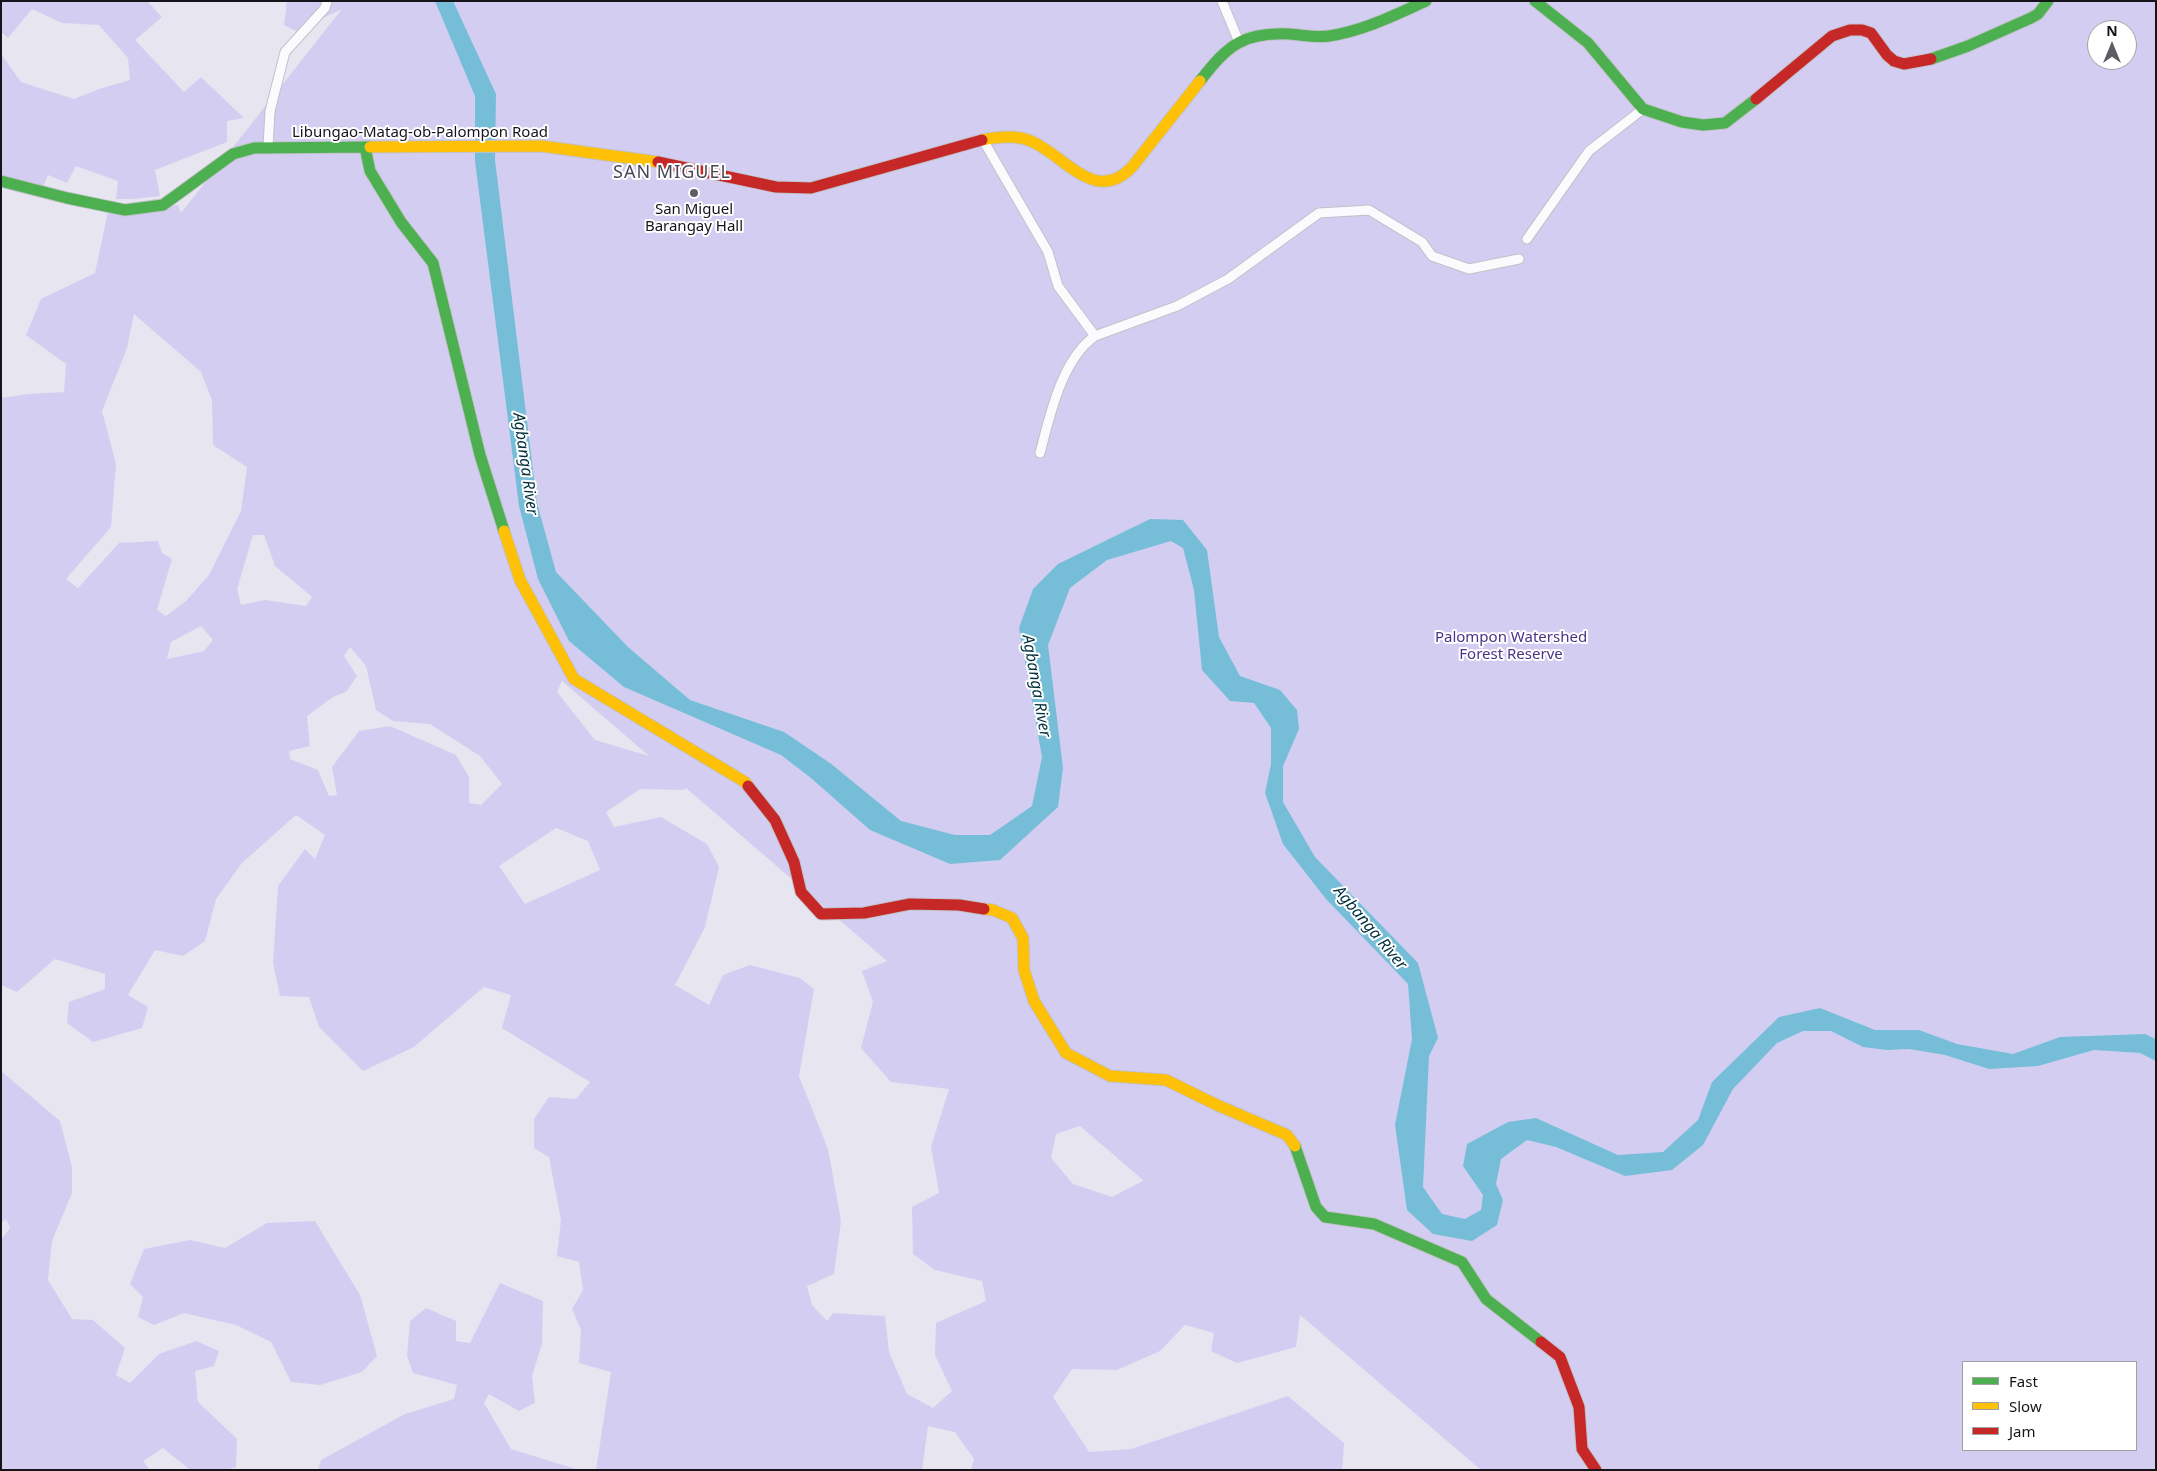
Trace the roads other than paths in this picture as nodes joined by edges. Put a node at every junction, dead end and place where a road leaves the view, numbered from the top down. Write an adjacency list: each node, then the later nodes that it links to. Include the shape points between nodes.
1 (327, 1): 9 (street, via 325,8 285,52 270,111)
2 (1222, 1): 6 (street)
3 (1426, 1): 6 (main road, Libungao-Matag-ob-Palompon Road, via 1386,19 1326,37 1257,34)
4 (1535, 1): 7 (main road, via 1588,43)
5 (2048, 1): 7 (main road, via 2038,14 2030,18 1914,64 1892,60 1866,30 1846,29 1832,36 1724,123 1682,122)
6 (1239, 42): 8 (main road, Libungao-Matag-ob-Palompon Road, via 1219,56 1123,175 1109,180 1086,179 1035,143 1012,137)
7 (1644, 109): 12 (street, via 1590,151)
8 (983, 140): 10 (main road, Libungao-Matag-ob-Palompon Road, via 811,188 794,189 656,162 541,146); 14 (street, via 1048,252 1058,286)
9 (268, 147): 10 (main road, Libungao-Matag-ob-Palompon Road); 11 (main road, Libungao-Matag-ob-Palompon Road, via 233,154 163,205 124,210)
10 (364, 147): 16 (main road, via 370,171 401,222 433,263 480,455 520,580 574,679 745,782 775,820 794,862 801,892 821,914 864,913 910,904 959,905 993,910 1012,918 1023,938 1024,970 1034,1000 1066,1053 1110,1076 1166,1080 1287,1135 1298,1150 1316,1207 1326,1217 1374,1224 1462,1262 1486,1300 1560,1357 1579,1407 1582,1449)
11 (1, 182)
12 (1527, 239)
13 (1519, 259): 14 (street, via 1469,269 1432,256 1422,242 1369,210 1319,212 1219,283 1178,306)
14 (1095, 336): 15 (street, via 1083,344 1055,398)
15 (1040, 453)
16 (1596, 1470)

